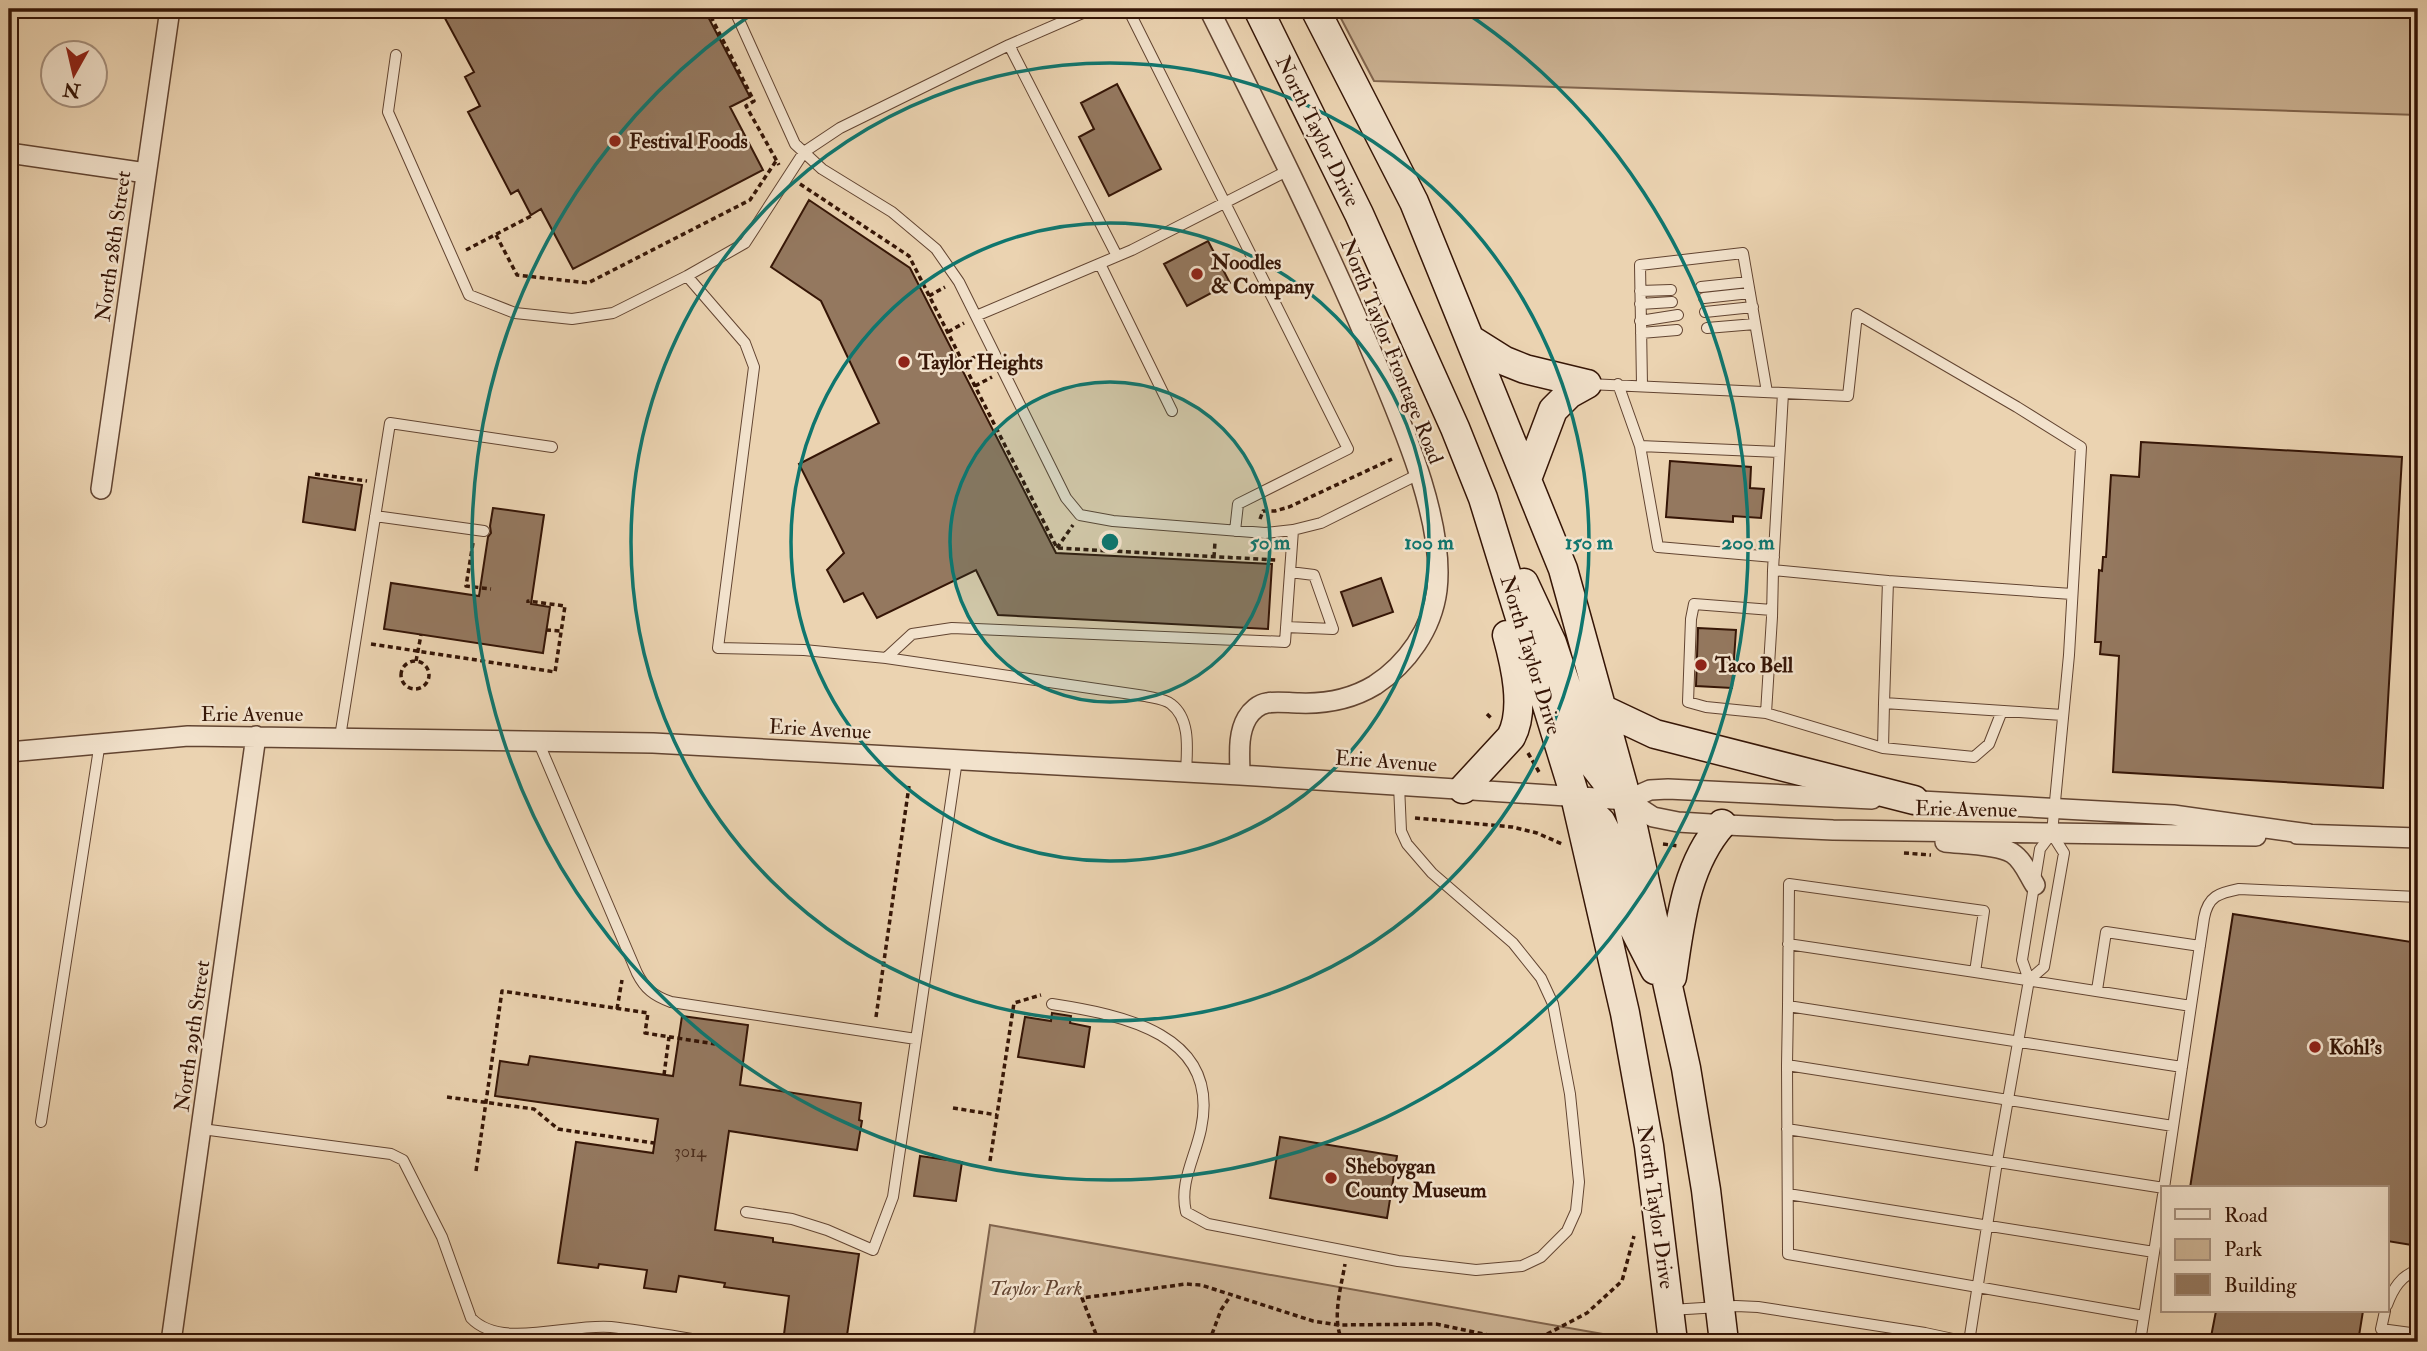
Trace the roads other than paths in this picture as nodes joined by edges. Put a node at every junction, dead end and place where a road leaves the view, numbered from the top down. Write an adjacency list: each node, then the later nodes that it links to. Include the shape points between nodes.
1 (170, 9): 15 (street, North 28th Street)
2 (734, 9): 12 (lane, via 795,144)
3 (1061, 9): 9 (lane)
4 (1092, 9): 9 (lane)
5 (1128, 9): 16 (lane)
6 (1209, 9): 14 (street, North Taylor Frontage Road)
7 (1258, 9): 50 (main road, North Taylor Drive, via 1359,214)
8 (1315, 9): 37 (main road, via 1414,202)
9 (1066, 20): 10 (lane)
10 (1009, 45): 12 (lane, via 840,128); 17 (lane)
11 (396, 55): 19 (lane, via 388,112 470,295 515,313 572,319 613,313)
12 (804, 152): 19 (lane, via 745,243); 31 (lane, via 822,169 892,212 936,249)
13 (9, 153): 15 (street)
14 (1289, 170): 16 (lane); 47 (street, North Taylor Frontage Road, via 1344,285)
15 (146, 173): 49 (street, North 28th Street)
16 (1223, 202): 17 (lane); 54 (lane, via 1348,449 1238,503)
17 (1117, 256): 18 (lane)
18 (1100, 264): 31 (lane); 43 (lane)
19 (687, 276): 62 (lane, via 744,343 754,367 718,648 804,650)
20 (1748, 282): 21 (lane); 23 (lane, via 1743,253 1640,265); 24 (lane)
21 (1701, 287)
22 (1671, 290): 23 (lane)
23 (1640, 292): 27 (lane)
24 (1750, 293): 25 (lane); 28 (lane)
25 (1704, 298)
26 (1672, 302): 27 (lane)
27 (1640, 304): 32 (lane)
28 (1753, 307): 29 (lane); 33 (lane)
29 (1705, 312)
30 (1678, 315): 32 (lane)
31 (976, 316): 54 (lane, via 1066,498 1080,515)
32 (1640, 321): 36 (lane)
33 (1755, 324): 34 (lane); 41 (lane)
34 (1707, 328)
35 (1678, 330): 36 (lane)
36 (1641, 333): 40 (lane)
37 (1470, 339): 38 (main road, via 1525,369); 48 (main road)
38 (1587, 384): 39 (lane); 48 (main road, via 1553,410)
39 (1618, 384): 40 (lane); 44 (lane)
40 (1642, 385): 41 (lane)
41 (1767, 392): 42 (lane)
42 (1783, 393): 46 (lane); 59 (lane, via 1848,396 1857,314 2081,447)
43 (1172, 411)
44 (1640, 446): 46 (lane); 55 (lane, via 1658,548)
45 (552, 447): 51 (lane, via 390,423)
46 (1779, 452): 55 (lane)
47 (1419, 474): 52 (lane, via 1321,523); 76 (street, North Taylor Frontage Road, via 1434,538 1437,590 1414,649 1375,685 1353,696 1257,707 1243,726)
48 (1527, 479): 64 (main road, via 1563,569)
49 (101, 489)
50 (1483, 498): 78 (main road, via 1518,696 1515,731); 79 (main road, North Taylor Drive); 80 (main road, via 1552,643 1592,763)
51 (375, 516): 53 (lane); 69 (lane)
52 (1293, 530): 54 (lane); 57 (lane)
53 (479, 531)
54 (1235, 531)
55 (1774, 557): 56 (lane)
56 (1773, 570): 58 (lane); 60 (lane)
57 (1290, 572): 61 (lane); 61 (lane, via 1314,575 1333,629)
58 (1888, 581): 59 (lane); 63 (lane)
59 (2072, 594): 67 (lane)
60 (1772, 610): 66 (lane); 66 (lane, via 1694,604 1691,619 1688,702)
61 (1286, 627): 62 (lane, via 1285,642 952,628 912,634)
62 (886, 659): 75 (lane, via 1170,702 1180,712 1185,730)
63 (1884, 704): 65 (lane); 72 (lane)
64 (1602, 709): 80 (main road); 81 (main road, via 1655,734)
65 (2002, 711): 67 (lane); 72 (lane, via 1989,744 1974,757)
66 (1766, 713): 72 (lane)
67 (2063, 715): 82 (lane)
68 (256, 736): 69 (street, Erie Avenue); 71 (street, Erie Avenue); 106 (street, North 29th Street)
69 (340, 737): 70 (street, Erie Avenue)
70 (538, 741): 74 (street, Erie Avenue); 99 (lane, via 646,989 671,1002)
71 (100, 743): 73 (street, Erie Avenue); 104 (lane)
72 (1883, 748)
73 (9, 752)
74 (957, 760): 75 (street, Erie Avenue); 99 (lane)
75 (1186, 772): 76 (street, Erie Avenue)
76 (1240, 775): 77 (street, Erie Avenue)
77 (1399, 785): 78 (street, Erie Avenue); 96 (lane, via 1401,831 1407,844 1432,873 1513,943 1541,978 1553,1004 1570,1094 1579,1182 1576,1210 1567,1231 1541,1257 1522,1266 1476,1270 1398,1261 1208,1224 1186,1212 1182,1197 1202,1126 1203,1085 1194,1067 1165,1037 1134,1023 1108,1013)
78 (1462, 789): 79 (street, Erie Avenue)
79 (1575, 796): 80 (street, Erie Avenue); 95 (main road, via 1593,811 1610,839 1632,925); 120 (main road, North Taylor Drive, via 1627,1026 1649,1146)
80 (1627, 800): 81 (street, Erie Avenue, via 1650,790 1668,789); 83 (street, Erie Avenue, via 1653,817); 95 (main road)
81 (1914, 800): 82 (street, Erie Avenue)
82 (2055, 807): 85 (lane); 86 (street, Erie Avenue, via 2173,815)
83 (1722, 824): 84 (street, Erie Avenue); 95 (main road, via 1698,859 1688,889)
84 (1833, 830): 85 (street, Erie Avenue); 88 (street, via 1995,848 2022,863)
85 (2052, 833): 86 (street, Erie Avenue); 88 (lane, via 2040,849); 93 (lane, via 2064,853 2043,967)
86 (2309, 834): 87 (street, Erie Avenue)
87 (2418, 838)
88 (2035, 885): 93 (lane, via 2022,960)
89 (2418, 897): 91 (lane, via 2239,889 2219,893 2206,909)
90 (1788, 944): 92 (lane); 92 (lane, via 1789,884 1984,911); 97 (lane)
91 (2200, 946): 94 (lane, via 2106,932); 98 (lane)
92 (1975, 972): 93 (lane)
93 (2029, 980): 94 (lane); 100 (lane)
94 (2096, 990): 98 (lane)
95 (1670, 993): 119 (main road, via 1704,1174)
96 (1052, 1004)
97 (1788, 1006): 100 (lane); 101 (lane)
98 (2191, 1006): 102 (lane)
99 (916, 1039): 113 (lane, via 892,1197 873,1250 792,1219)
100 (2017, 1042): 102 (lane); 103 (lane)
101 (1787, 1065): 103 (lane); 107 (lane)
102 (2182, 1066): 105 (lane)
103 (2007, 1100): 105 (lane); 108 (lane)
104 (41, 1122)
105 (2173, 1126): 109 (lane)
106 (202, 1129): 125 (street, North 29th Street); 126 (lane, via 391,1154 403,1160 442,1237 471,1318 479,1327 511,1334 608,1327)
107 (1787, 1129): 108 (lane); 111 (lane)
108 (1997, 1161): 110 (lane); 114 (lane)
109 (2164, 1186)
110 (2161, 1188)
111 (1788, 1194): 114 (lane); 117 (lane, via 1788,1254)
112 (2161, 1208): 115 (lane)
113 (746, 1212)
114 (1986, 1227): 115 (lane); 117 (lane)
115 (2154, 1252): 122 (lane)
116 (2418, 1270): 118 (lane, via 2398,1283)
117 (1977, 1287): 122 (lane); 130 (lane)
118 (2388, 1303)
119 (1719, 1307): 120 (lane); 123 (lane, via 1769,1308); 128 (main road)
120 (1670, 1310): 127 (main road, North Taylor Drive)
121 (2385, 1312): 124 (lane, via 2381,1329)
122 (2144, 1316): 131 (lane)
123 (1899, 1329): 129 (lane); 130 (lane)
124 (2418, 1334)
125 (171, 1342)
126 (712, 1342)
127 (1673, 1342)
128 (1724, 1342)
129 (1897, 1342)
130 (1968, 1342)
131 (2140, 1342)

